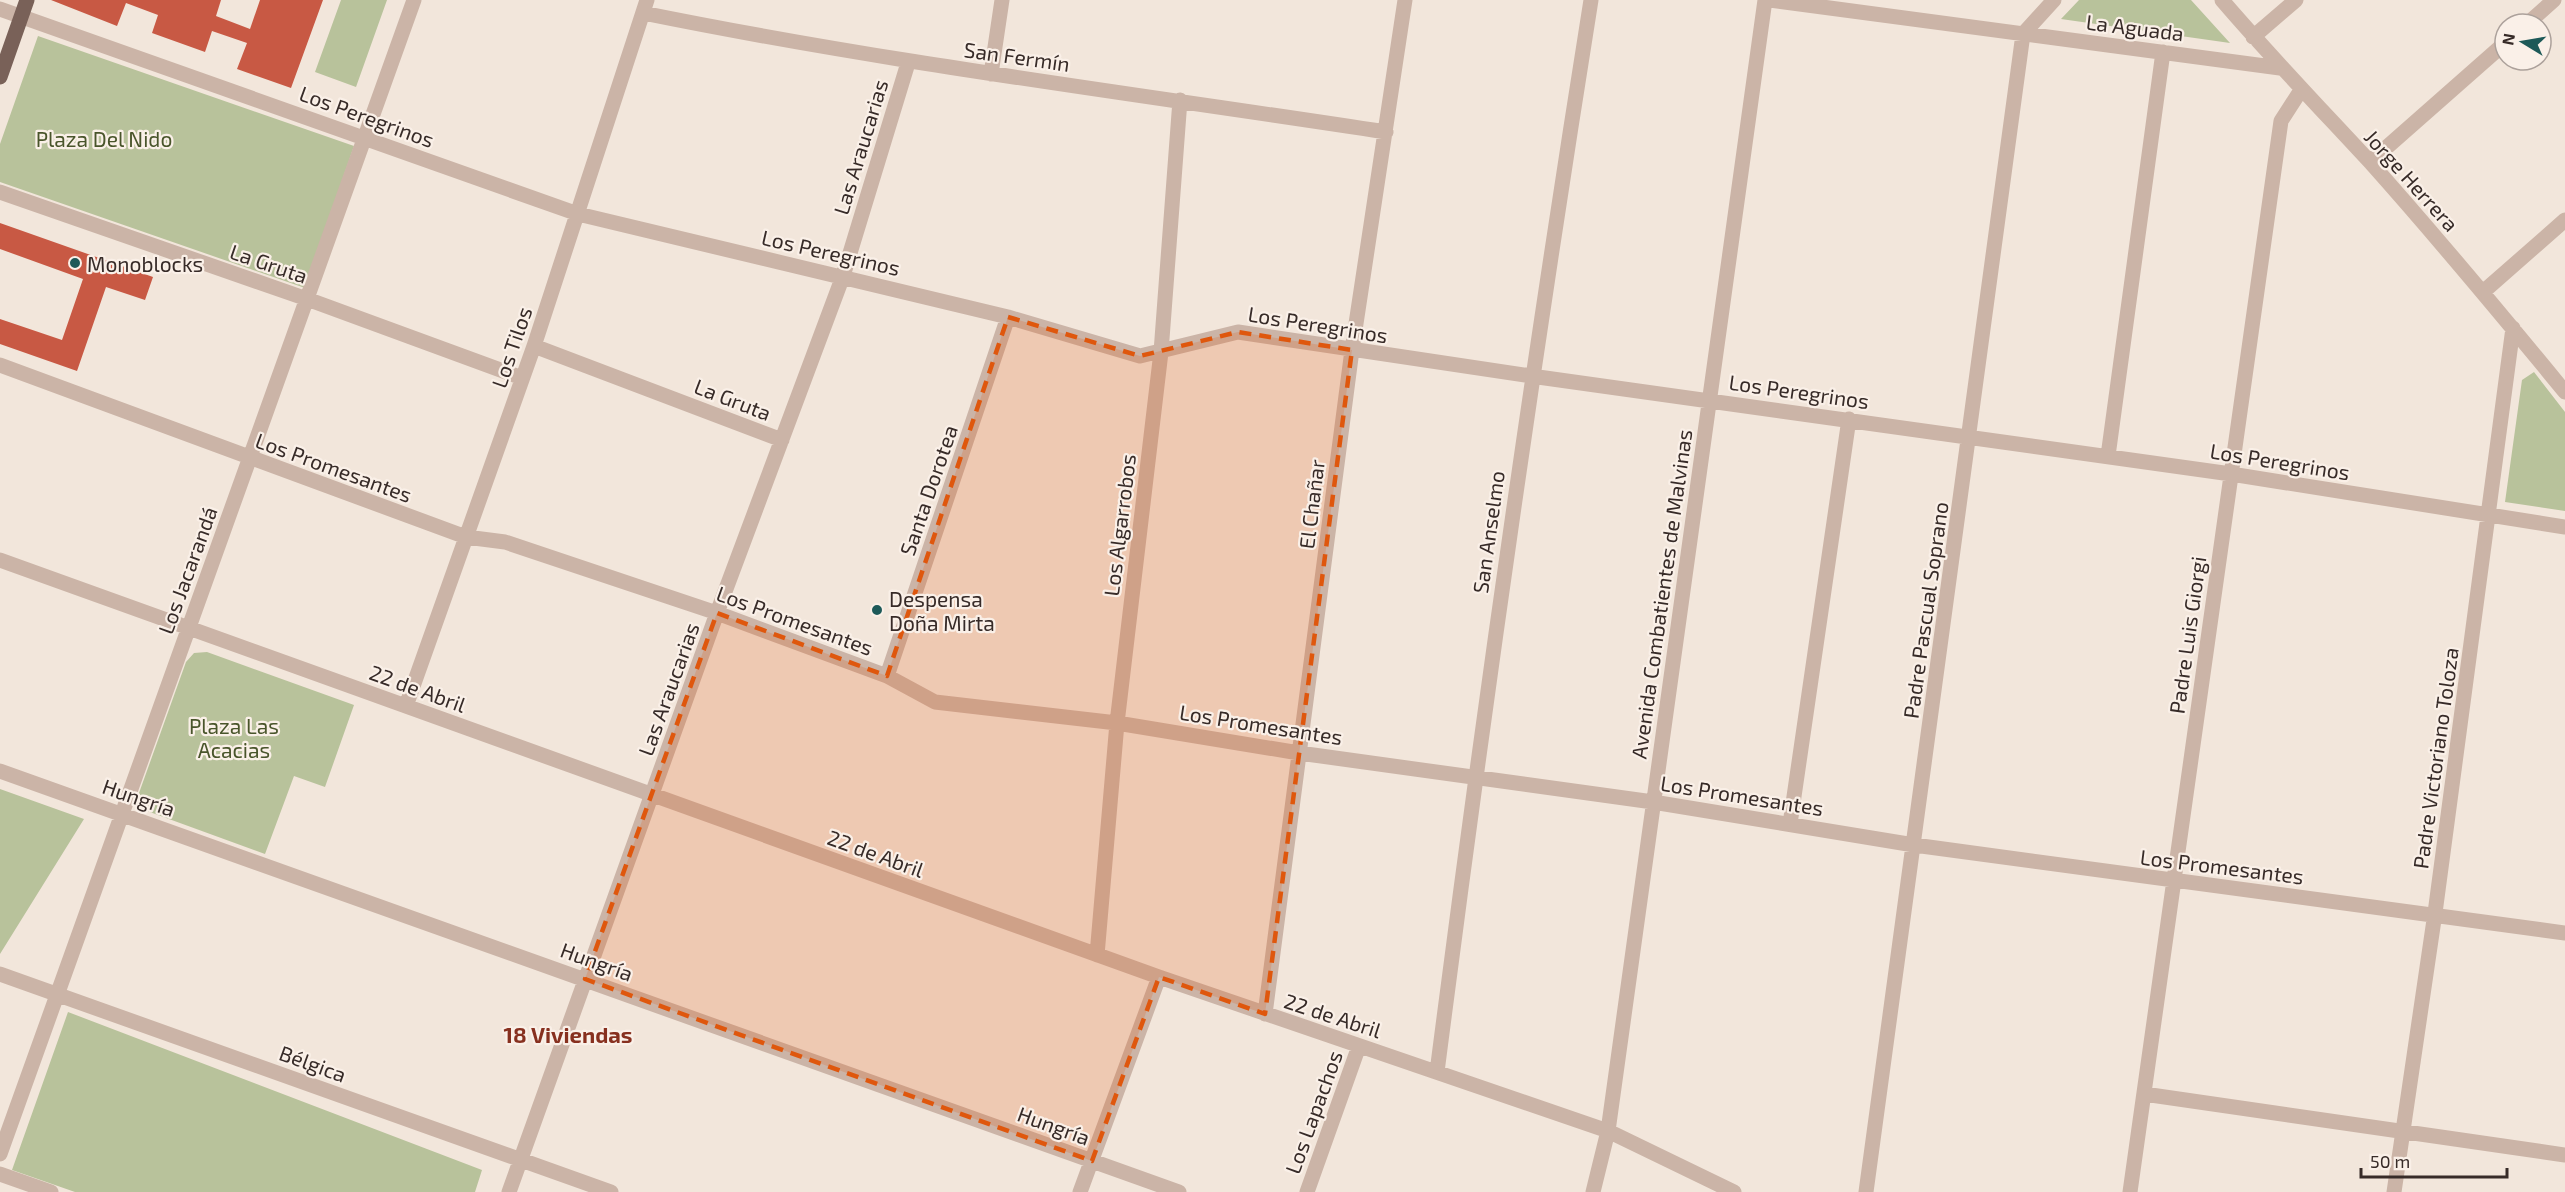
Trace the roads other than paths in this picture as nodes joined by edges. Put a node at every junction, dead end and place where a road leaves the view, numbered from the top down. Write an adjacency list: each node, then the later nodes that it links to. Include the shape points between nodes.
1 (27, 0): 15 (main road)
2 (414, 0): 27 (street, Los Jacarandá)
3 (1002, 0): 22 (street)
4 (1405, 0): 26 (street, El Chañar)
5 (1591, 0): 41 (street, San Anselmo)
6 (1765, 0): 44 (street, Avenida Combatientes de Malvinas)
7 (1770, 0): 16 (street, La Aguada)
8 (2054, 0): 16 (street)
9 (2222, 0): 17 (street, Jorge Herrera)
10 (2296, 0): 17 (street)
11 (2554, 0): 14 (street)
12 (645, 6): 20 (street, San Fermín, via 780,41); 30 (street, Los Tilos)
13 (0, 9): 15 (street, Los Peregrinos)
14 (2540, 12)
15 (22, 16): 23 (main road); 27 (street, Los Peregrinos)
16 (2023, 34): 18 (street, La Aguada); 46 (street, Padre Pascual Soprano)
17 (2253, 37): 21 (street, Jorge Herrera)
18 (2163, 52): 21 (street, La Aguada); 48 (street)
19 (2493, 54): 28 (street)
20 (908, 63): 22 (street, San Fermín); 32 (street, Las Araucarias)
21 (2280, 68): 24 (street, Jorge Herrera)
22 (992, 74): 25 (street, San Fermín)
23 (0, 77)
24 (2301, 90): 28 (street, Jorge Herrera); 50 (street, Padre Luis Giorgi, via 2281,121)
25 (1180, 100): 26 (street, San Fermín); 39 (street, Los Algarrobos)
26 (1386, 132): 38 (street, El Chañar)
27 (364, 138): 30 (street, Los Peregrinos); 34 (street, Los Jacarandá)
28 (2370, 162): 33 (street, Jorge Herrera)
29 (0, 192): 34 (street, La Gruta)
30 (578, 214): 32 (street, Los Peregrinos); 37 (street, Los Tilos)
31 (2565, 220): 33 (street)
32 (843, 276): 35 (street, Los Peregrinos); 47 (street, Las Araucarias)
33 (2483, 292): 36 (street, Jorge Herrera)
34 (307, 299): 42 (street, La Gruta); 49 (street, Los Jacarandá)
35 (1008, 317): 39 (street, Los Peregrinos, via 1140,356); 57 (street, Santa Dorotea)
36 (2513, 328): 43 (street, Jorge Herrera); 51 (street, Padre Victoriano Toloza)
37 (534, 346): 42 (street, Los Tilos); 47 (street, La Gruta)
38 (1352, 350): 39 (street, Los Peregrinos, via 1238,332); 41 (street, Los Peregrinos); 60 (street, El Chañar)
39 (1161, 352): 59 (street, Los Algarrobos)
40 (0, 365): 49 (street, Los Promesantes)
41 (1531, 376): 44 (street, Los Peregrinos); 62 (street, San Anselmo)
42 (522, 378): 53 (street, Los Tilos)
43 (2565, 392)
44 (1710, 400): 45 (street, Los Peregrinos); 64 (street, Avenida Combatientes de Malvinas)
45 (1849, 419): 46 (street, Los Peregrinos); 66 (street)
46 (1970, 436): 48 (street, Los Peregrinos); 67 (street, Padre Pascual Soprano)
47 (782, 440): 55 (street, Las Araucarias)
48 (2108, 456): 50 (street, Los Peregrinos)
49 (250, 459): 53 (street, Los Promesantes); 56 (street, Los Jacarandá)
50 (2231, 474): 51 (street, Los Peregrinos); 68 (street, Padre Luis Giorgi)
51 (2489, 516): 52 (street, Los Peregrinos); 69 (street, Padre Victoriano Toloza)
52 (2565, 527)
53 (466, 537): 55 (street, Los Promesantes, via 505,542); 58 (street, Los Tilos)
54 (0, 560): 56 (street, 22 de Abril)
55 (717, 613): 57 (street, Los Promesantes); 63 (street, Las Araucarias)
56 (188, 627): 58 (street, 22 de Abril); 65 (street, Los Jacarandá)
57 (888, 676): 59 (street, Los Promesantes, via 935,702)
58 (406, 706): 63 (street, 22 de Abril)
59 (1117, 723): 60 (street, Los Promesantes); 71 (street, Los Algarrobos)
60 (1299, 753): 62 (street, Los Promesantes); 76 (street, El Chañar)
61 (0, 771): 65 (street, Hungría)
62 (1475, 778): 64 (street, Los Promesantes); 78 (street, San Anselmo)
63 (652, 794): 71 (street, 22 de Abril); 74 (street, Las Araucarias)
64 (1653, 802): 66 (street, Los Promesantes); 80 (street, Avenida Combatientes de Malvinas)
65 (122, 813): 74 (street, Hungría); 75 (street, Los Jacarandá)
66 (1790, 824): 67 (street, Los Promesantes)
67 (1914, 845): 68 (street, Los Promesantes); 95 (street, Padre Pascual Soprano)
68 (2174, 881): 69 (street, Los Promesantes); 79 (street, Padre Luis Giorgi)
69 (2435, 913): 70 (street, Los Promesantes); 81 (street, Padre Victoriano Toloza)
70 (2565, 933)
71 (1097, 955): 73 (street, 22 de Abril)
72 (0, 974): 75 (street, Bélgica)
73 (1159, 977): 76 (street, 22 de Abril); 85 (street)
74 (585, 979): 84 (street, Las Araucarias); 85 (street, Hungría)
75 (57, 994): 82 (street, Los Jacarandá); 84 (street, Bélgica)
76 (1265, 1014): 77 (street, 22 de Abril)
77 (1359, 1046): 78 (street, 22 de Abril); 92 (street, Los Lapachos)
78 (1437, 1072): 80 (street, 22 de Abril)
79 (2144, 1094): 81 (street); 96 (street, Padre Luis Giorgi)
80 (1608, 1131): 93 (street, Avenida Combatientes de Malvinas); 94 (street, 22 de Abril)
81 (2402, 1133): 83 (street); 97 (street, Padre Victoriano Toloza)
82 (0, 1154)
83 (2565, 1155)
84 (521, 1159): 88 (street, Las Araucarias); 89 (street, Bélgica)
85 (1092, 1161): 90 (street); 91 (street, Hungría)
86 (0, 1174): 87 (street)
87 (51, 1192)
88 (509, 1192)
89 (611, 1192)
90 (1080, 1192)
91 (1179, 1192)
92 (1307, 1192)
93 (1593, 1192)
94 (1734, 1192)
95 (1866, 1192)
96 (2130, 1192)
97 (2394, 1192)

